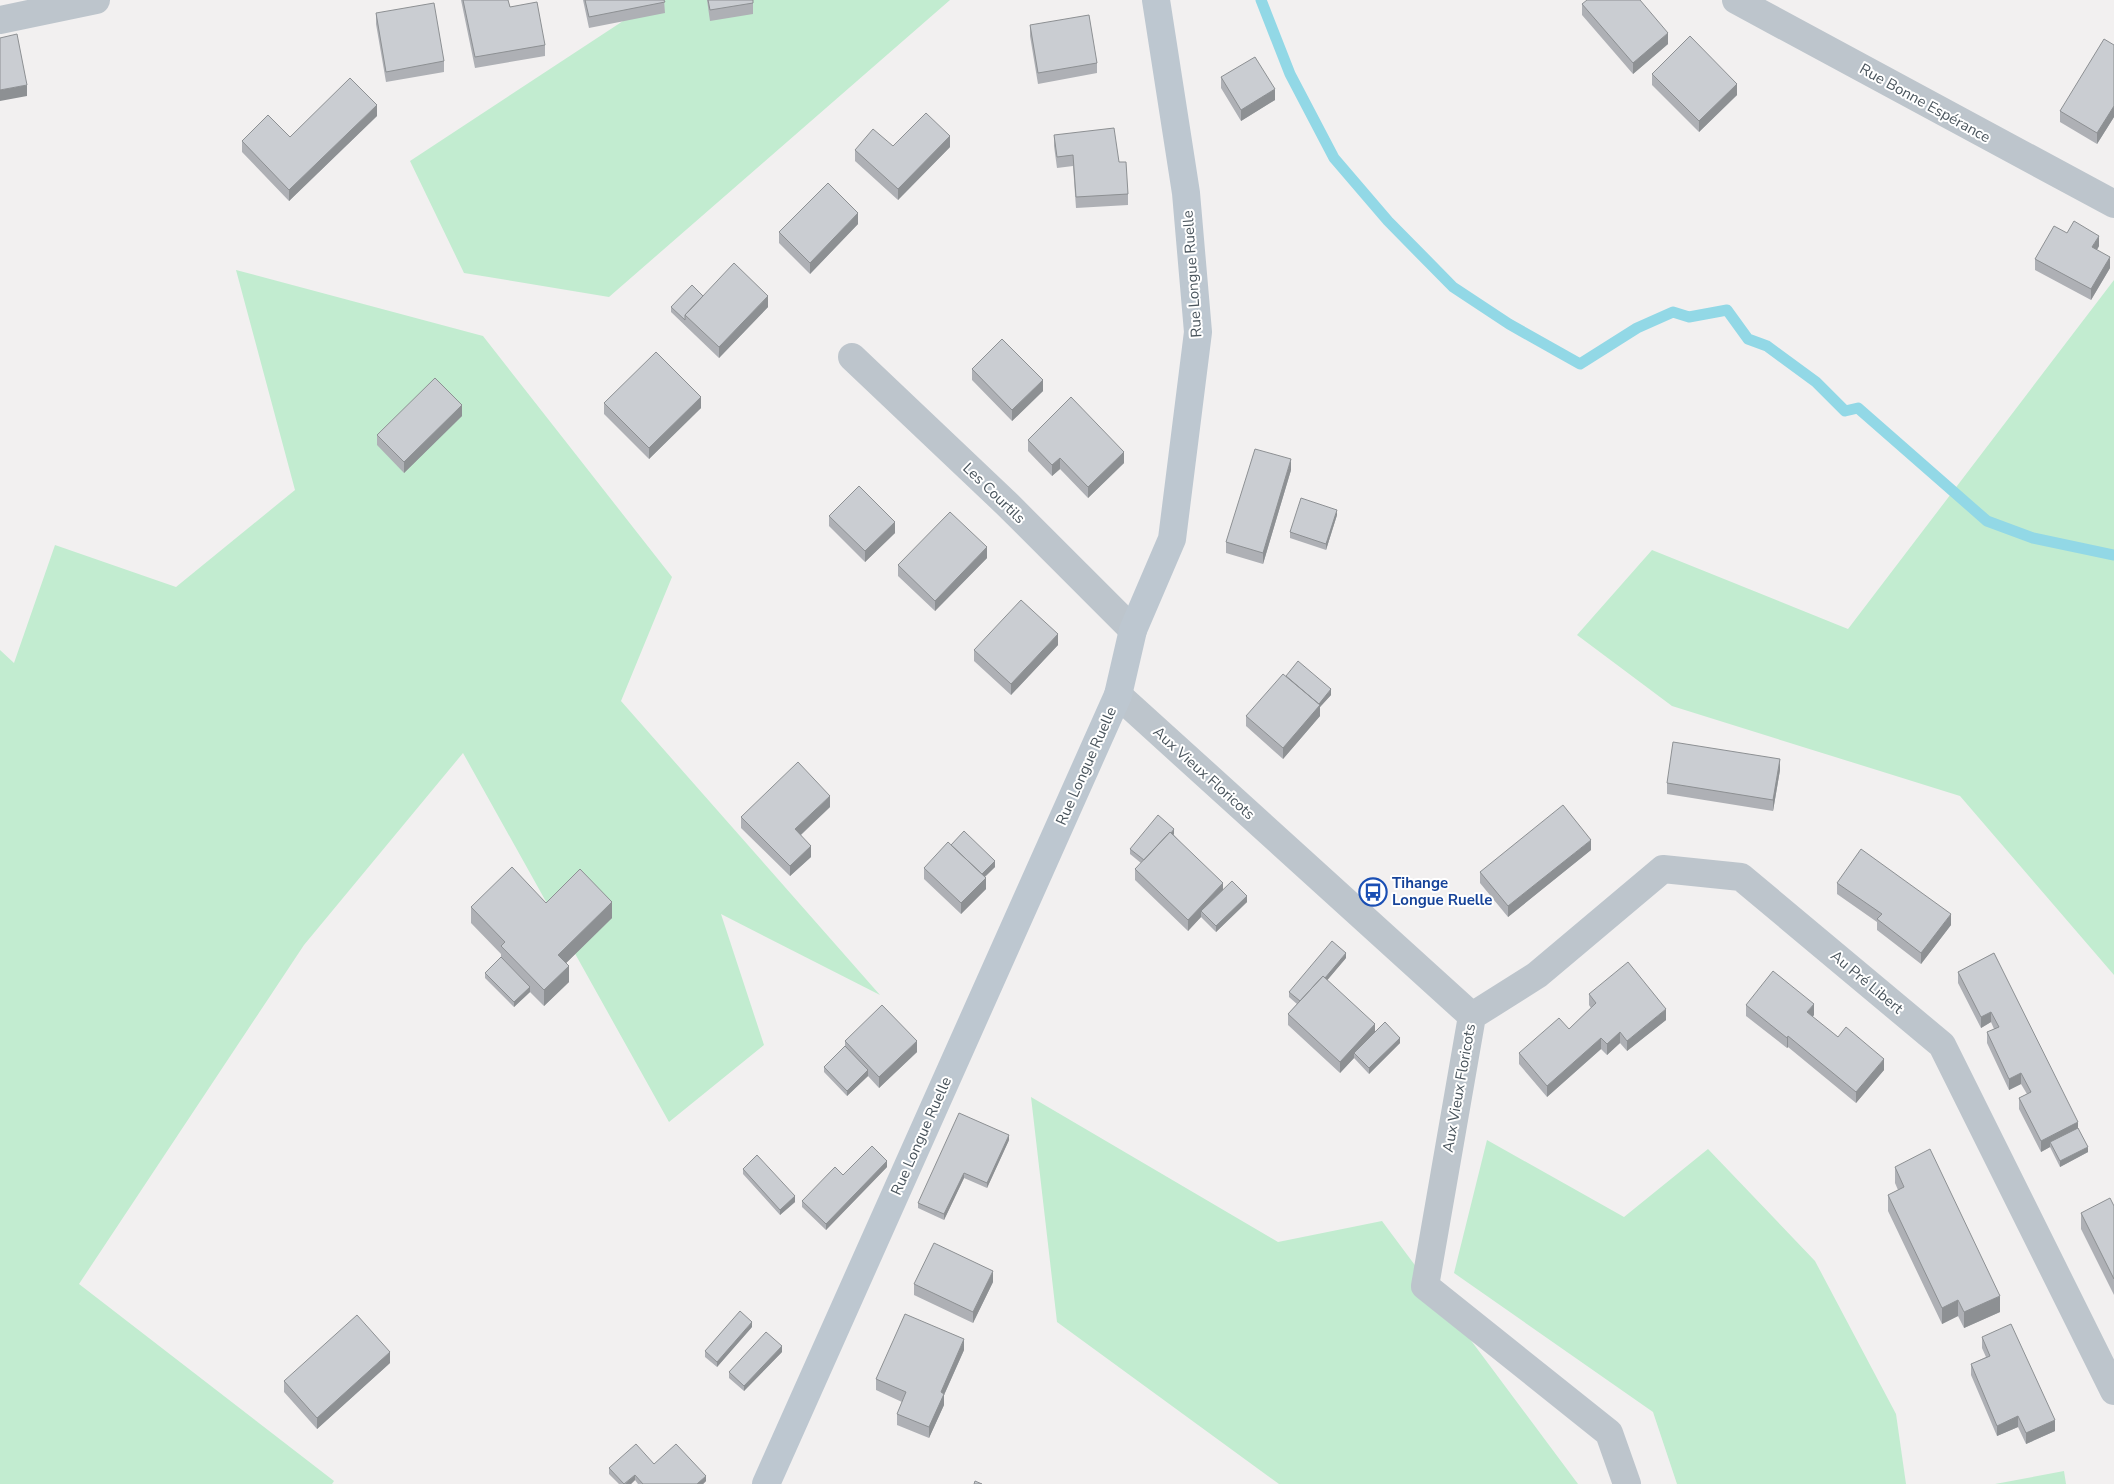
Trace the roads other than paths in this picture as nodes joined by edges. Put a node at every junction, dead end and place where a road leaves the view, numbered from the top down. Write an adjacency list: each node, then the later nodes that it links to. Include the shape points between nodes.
1 (96, 0): 4 (street)
2 (1156, 0): 7 (street, Rue Longue Ruelle, via 1186,194 1198,332 1172,539)
3 (1736, 0): 5 (street, Rue Bonne Espérance)
4 (0, 20)
5 (2114, 204)
6 (852, 357): 7 (street, Les Courtils, via 1008,505)
7 (1133, 630): 8 (street, Rue Longue Ruelle)
8 (1118, 695): 9 (street, Aux Vieux Floricots); 11 (street, Rue Longue Ruelle)
9 (1472, 1016): 10 (street, Au Pré Libert, via 1537,975 1663,869 1742,877 1942,1045); 12 (street, Aux Vieux Floricots, via 1425,1286 1609,1433)
10 (2114, 1391)
11 (766, 1484)
12 (1626, 1484)

